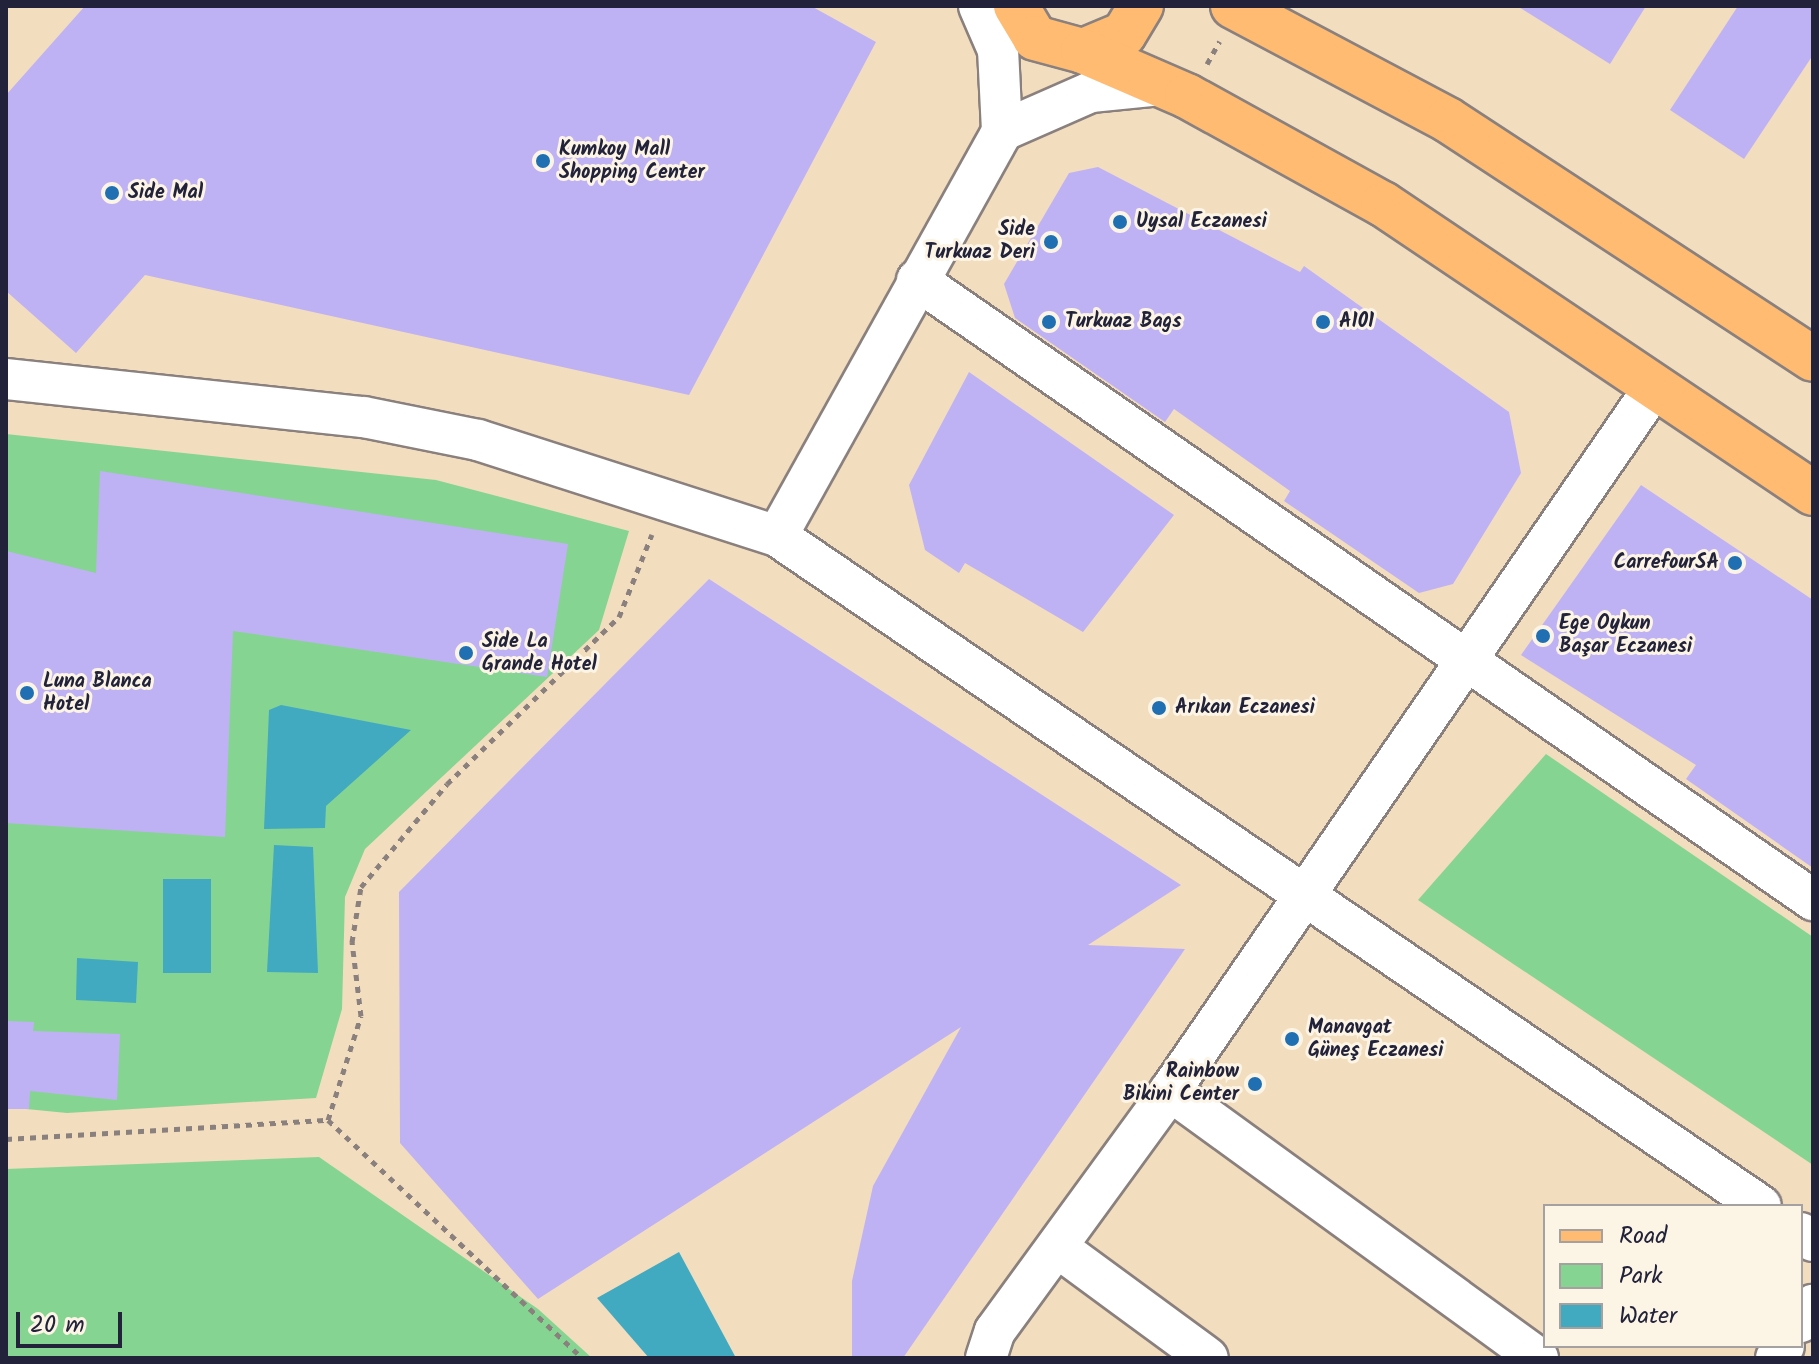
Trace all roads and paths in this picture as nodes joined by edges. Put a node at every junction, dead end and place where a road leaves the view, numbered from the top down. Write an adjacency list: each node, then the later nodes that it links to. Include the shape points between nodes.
1 (979, 6): 7 (street, via 998,50)
2 (1141, 6): 5 (main road, via 1124,34)
3 (1236, 8): 6 (path); 9 (main road, via 1448,120)
4 (1012, 10): 5 (main road, via 1035,38)
5 (1083, 51): 6 (main road)
6 (1174, 91): 7 (street, via 1091,92); 11 (main road, via 1383,204)
7 (1002, 131): 8 (street)
8 (917, 280): 14 (street); 15 (street)
9 (1813, 359)
10 (6, 379): 13 (street, via 364,417 478,440)
11 (1655, 386): 12 (main road); 15 (street)
12 (1813, 493)
13 (667, 497): 14 (street); 19 (path, via 619,617 447,784 361,887 352,942 361,1016)
14 (777, 536): 16 (street)
15 (1466, 660): 16 (street); 17 (street)
16 (1304, 894): 18 (street); 21 (street)
17 (1813, 900)
18 (1170, 1091): 22 (street); 26 (street)
19 (328, 1120): 20 (path); 23 (path)
20 (6, 1139)
21 (1758, 1204)
22 (1061, 1250): 24 (street, via 995,1331); 25 (street)
23 (582, 1358)
24 (986, 1358)
25 (1208, 1358)
26 (1538, 1358)

